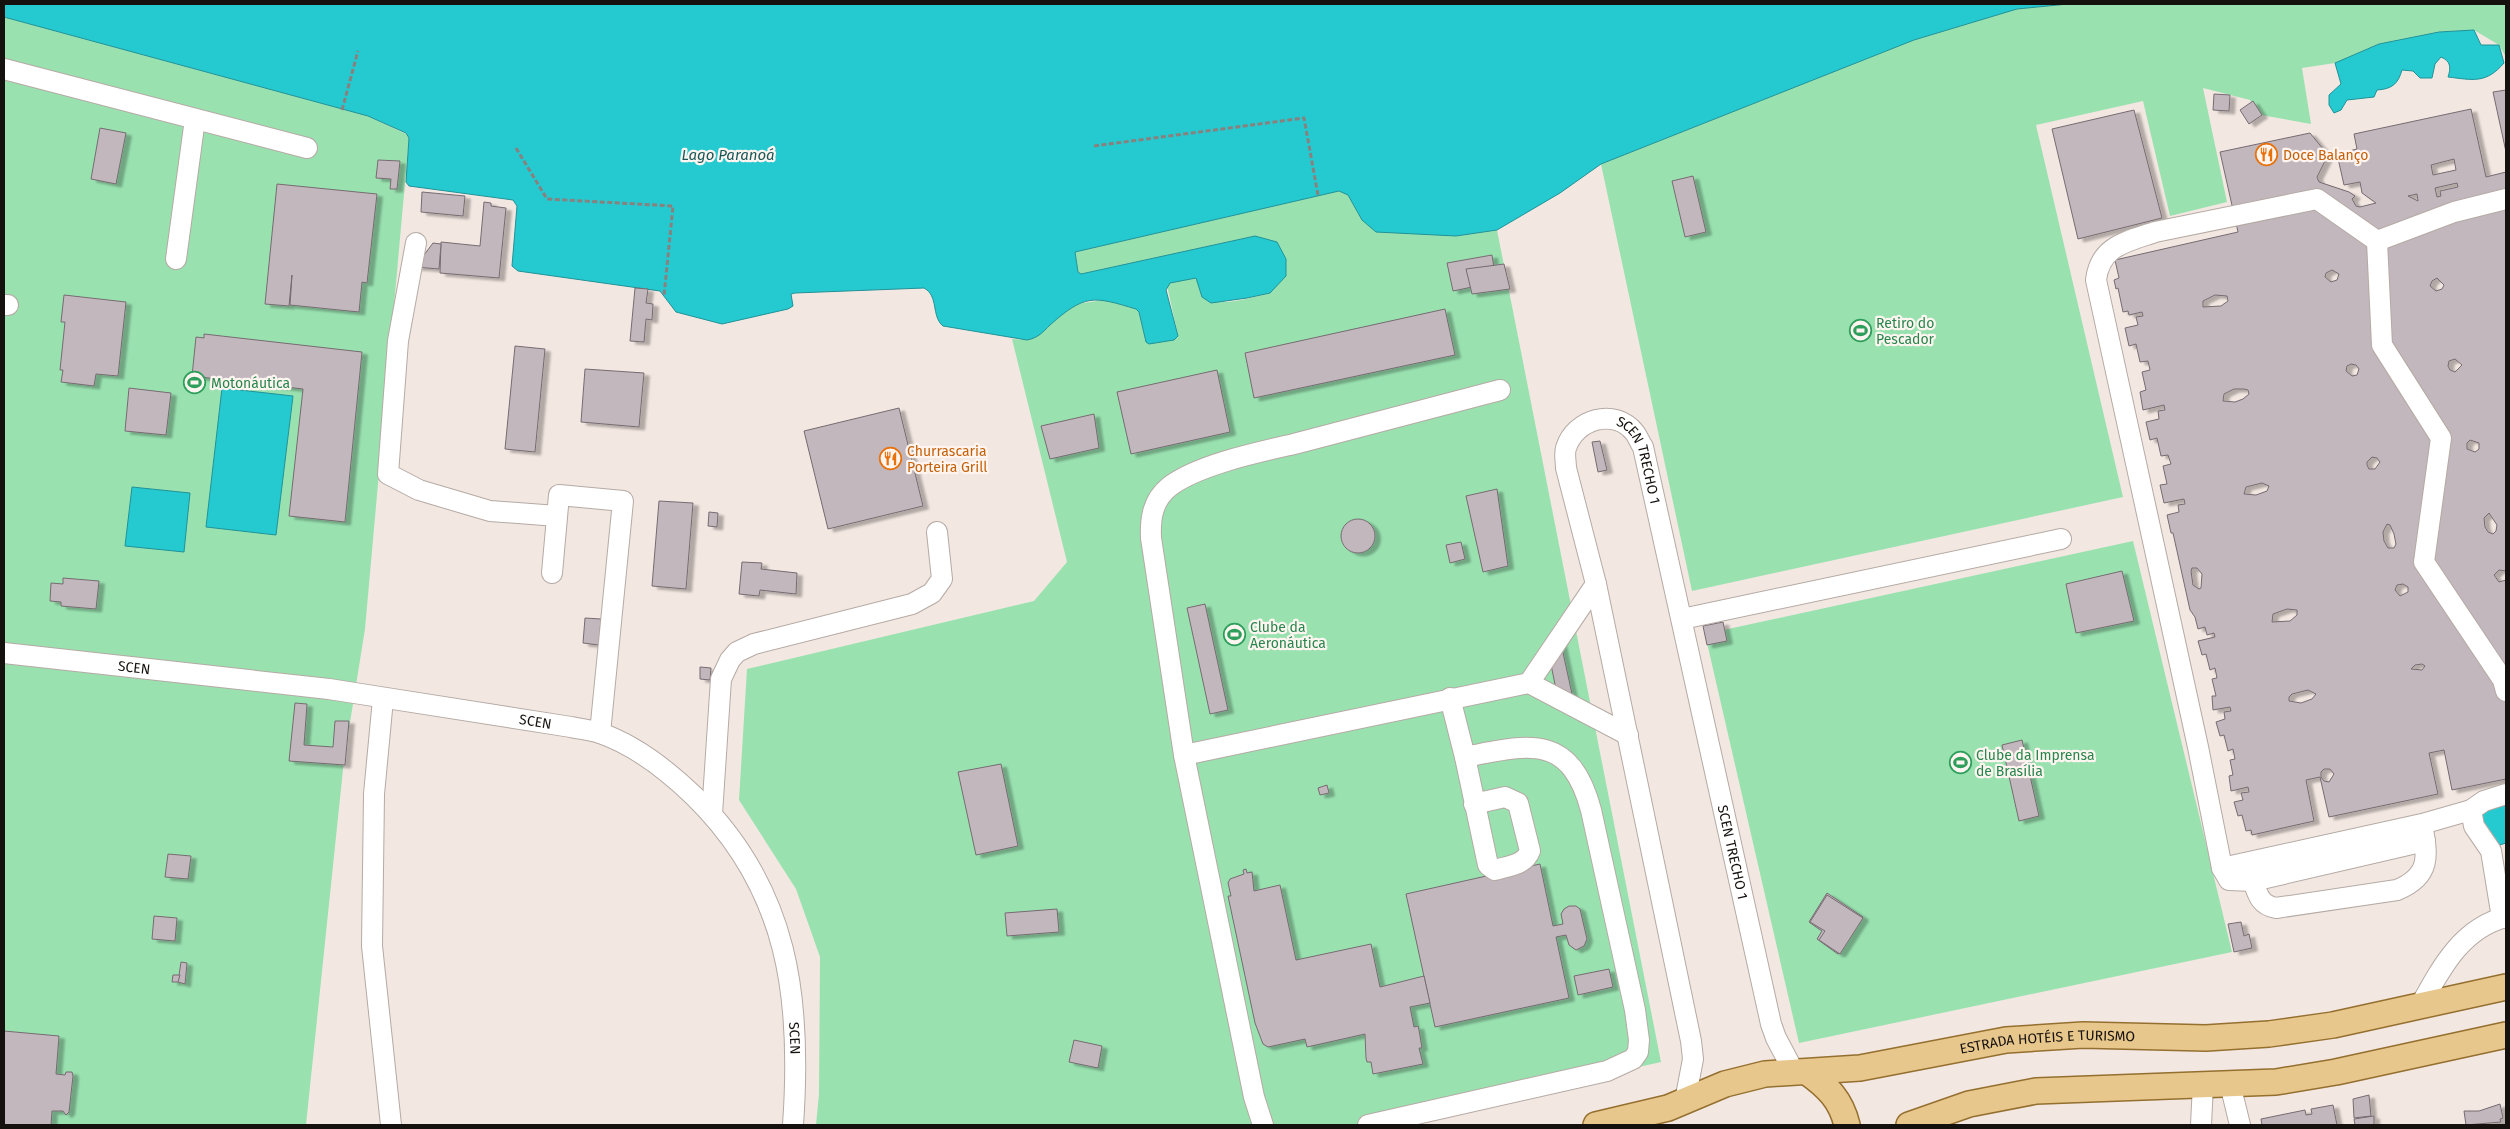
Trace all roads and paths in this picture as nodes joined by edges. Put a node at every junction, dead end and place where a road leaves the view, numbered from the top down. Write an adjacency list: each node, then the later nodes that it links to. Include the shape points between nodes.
1 (358, 52): 3 (path)
2 (4, 69): 4 (street)
3 (342, 110)
4 (195, 119): 6 (street); 12 (street)
5 (1094, 146): 8 (path, via 1304,118)
6 (307, 148)
7 (516, 148): 13 (path, via 547,199 673,206)
8 (1318, 195)
9 (2506, 199): 10 (street, via 2454,212)
10 (2377, 241): 23 (street, via 2382,345 2441,438 2424,562 2503,680); 37 (street, via 2317,198 2155,232 2109,250 2101,259 2096,280)
11 (416, 243): 15 (street, via 398,341 388,474 419,490 490,511)
12 (176, 259)
13 (664, 296)
14 (1500, 390): 28 (street, via 1247,456 1182,479 1163,493 1153,512 1152,538)
15 (557, 516): 18 (street); 26 (street, via 559,495 622,501)
16 (937, 532): 33 (street, via 942,579 932,593 890,611 754,644 730,660 721,678)
17 (2061, 539): 20 (street)
18 (552, 572)
19 (1596, 584): 20 (street, SCEN TRECHO 1, via 1566,468 1565,450 1572,435 1583,424 1602,418 1620,421 1635,432 1643,447); 22 (street); 27 (street, SCEN TRECHO 1)
20 (1682, 619): 43 (street, SCEN TRECHO 1, via 1771,1024 1776,1038)
21 (4, 653): 25 (street, SCEN, via 329,689)
22 (1528, 682): 24 (street); 27 (street)
23 (2506, 691)
24 (1450, 698): 28 (street); 29 (street)
25 (382, 699): 26 (street, SCEN); 47 (street, via 374,794 372,946)
26 (600, 733): 33 (street, SCEN, via 659,766)
27 (1628, 734): 46 (street, SCEN TRECHO 1, via 1691,1041 1693,1059 1689,1076)
28 (1184, 754): 49 (street, via 1254,1097)
29 (1465, 756): 31 (street); 50 (street, via 1532,748 1559,755 1576,770 1591,810 1635,1010 1639,1048 1629,1062 1607,1071)
30 (2506, 794): 32 (street, via 2484,801)
31 (1474, 804)
32 (2471, 810): 34 (street); 35 (street, via 2474,826)
33 (712, 814): 48 (street, SCEN, via 749,862 767,900 788,967 795,1038)
34 (2423, 833): 36 (street); 38 (street, via 2426,857 2419,877 2397,890 2276,908 2264,905)
35 (2499, 849): 39 (street)
36 (2331, 854): 37 (street); 38 (street)
37 (2222, 868): 38 (street, via 2229,880)
38 (2253, 881)
39 (2504, 917): 41 (street, via 2460,942 2441,967)
40 (2506, 987): 41 (main road, ESTRADA HOTÉIS E TURISMO)
41 (2419, 1008): 43 (main road, ESTRADA HOTÉIS E TURISMO, via 2268,1034 2206,1038 2083,1035 2006,1040 1860,1068)
42 (2506, 1035): 45 (main road, via 2336,1072 2276,1082)
43 (1800, 1072): 46 (main road, ESTRADA HOTÉIS E TURISMO, via 1744,1077); 52 (main road, via 1829,1088 1843,1108)
44 (2203, 1084): 45 (main road); 53 (main road, via 2036,1091 1969,1104); 54 (street)
45 (2230, 1084): 55 (street)
46 (1672, 1111): 51 (main road, ESTRADA HOTÉIS E TURISMO)
47 (391, 1125)
48 (793, 1125)
49 (1263, 1125)
50 (1368, 1125)
51 (1596, 1125)
52 (1847, 1125)
53 (1909, 1125)
54 (2201, 1125)
55 (2240, 1125)

